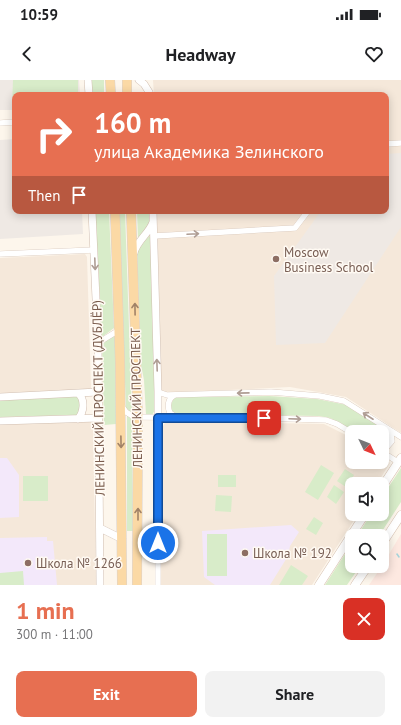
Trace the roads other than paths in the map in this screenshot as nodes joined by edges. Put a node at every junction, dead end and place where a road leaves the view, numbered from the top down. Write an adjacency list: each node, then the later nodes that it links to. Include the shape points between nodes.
1 (88, 80): 6 (street)
2 (110, 80): 7 (main road)
3 (127, 80): 8 (main road)
4 (139, 80): 9 (street)
5 (148, 80): 10 (street)
6 (89, 92)
7 (111, 92)
8 (127, 92)
9 (148, 92)
10 (149, 92)
11 (12, 122): 12 (street)
12 (0, 123)
13 (401, 143): 14 (street)
14 (389, 144)
15 (92, 214): 22 (street, ЛЕНИНСКИЙ ПРОСПЕКТ (ДУБЛЁР))
16 (116, 214): 25 (main road, ЛЕНИНСКИЙ ПРОСПЕКТ)
17 (131, 214): 24 (main road, ЛЕНИНСКИЙ ПРОСПЕКТ)
18 (153, 214): 20 (street)
19 (306, 214): 21 (street, one-way to 19, via 295,228)
20 (153, 221): 21 (street); 24 (street)
21 (154, 236): 28 (street, one-way to 21)
22 (94, 250): 23 (street); 26 (street, ЛЕНИНСКИЙ ПРОСПЕКТ (ДУБЛЁР), one-way to 26)
23 (0, 254)
24 (133, 255): 34 (main road, ЛЕНИНСКИЙ ПРОСПЕКТ, one-way to 24)
25 (119, 330): 26 (street); 32 (main road, ЛЕНИНСКИЙ ПРОСПЕКТ)
26 (98, 343): 27 (street, ЛЕНИНСКИЙ ПРОСПЕКТ (ДУБЛЁР))
27 (98, 392): 29 (street); 33 (street, ЛЕНИНСКИЙ ПРОСПЕКТ (ДУБЛЁР))
28 (158, 392): 30 (street); 35 (street)
29 (79, 394): 31 (street); 37 (street, via 83,400 83,411)
30 (176, 395): 36 (street, via 170,398 168,405 170,413); 40 (street, one-way to 30, via 344,401 320,396 271,392)
31 (0, 397)
32 (120, 403): 34 (street, via 126,412); 51 (main road, ЛЕНИНСКИЙ ПРОСПЕКТ, one-way to 51)
33 (99, 418): 37 (street); 48 (street, ЛЕНИНСКИЙ ПРОСПЕКТ (ДУБЛЁР))
34 (138, 418): 35 (street); 52 (main road, ЛЕНИНСКИЙ ПРОСПЕКТ, one-way to 34)
35 (158, 418): 36 (street); 49 (street)
36 (176, 418): 39 (street, one-way to 39, via 326,420)
37 (78, 419): 38 (street)
38 (0, 421)
39 (345, 429)
40 (390, 430): 41 (street); 42 (street, via 392,441)
41 (401, 437)
42 (389, 445)
43 (389, 454): 44 (street)
44 (400, 460): 45 (main road)
45 (389, 477)
46 (401, 515): 50 (main road)
47 (360, 521): 58 (main road)
48 (100, 528): 51 (street); 54 (street, ЛЕНИНСКИЙ ПРОСПЕКТ (ДУБЛЁР))
49 (158, 528): 52 (street); 57 (street)
50 (389, 533)
51 (122, 539): 55 (main road, ЛЕНИНСКИЙ ПРОСПЕКТ)
52 (138, 553): 56 (main road, ЛЕНИНСКИЙ ПРОСПЕКТ)
53 (363, 573): 59 (main road)
54 (100, 585)
55 (122, 585)
56 (137, 585)
57 (158, 585)
58 (319, 585)
59 (355, 585)

